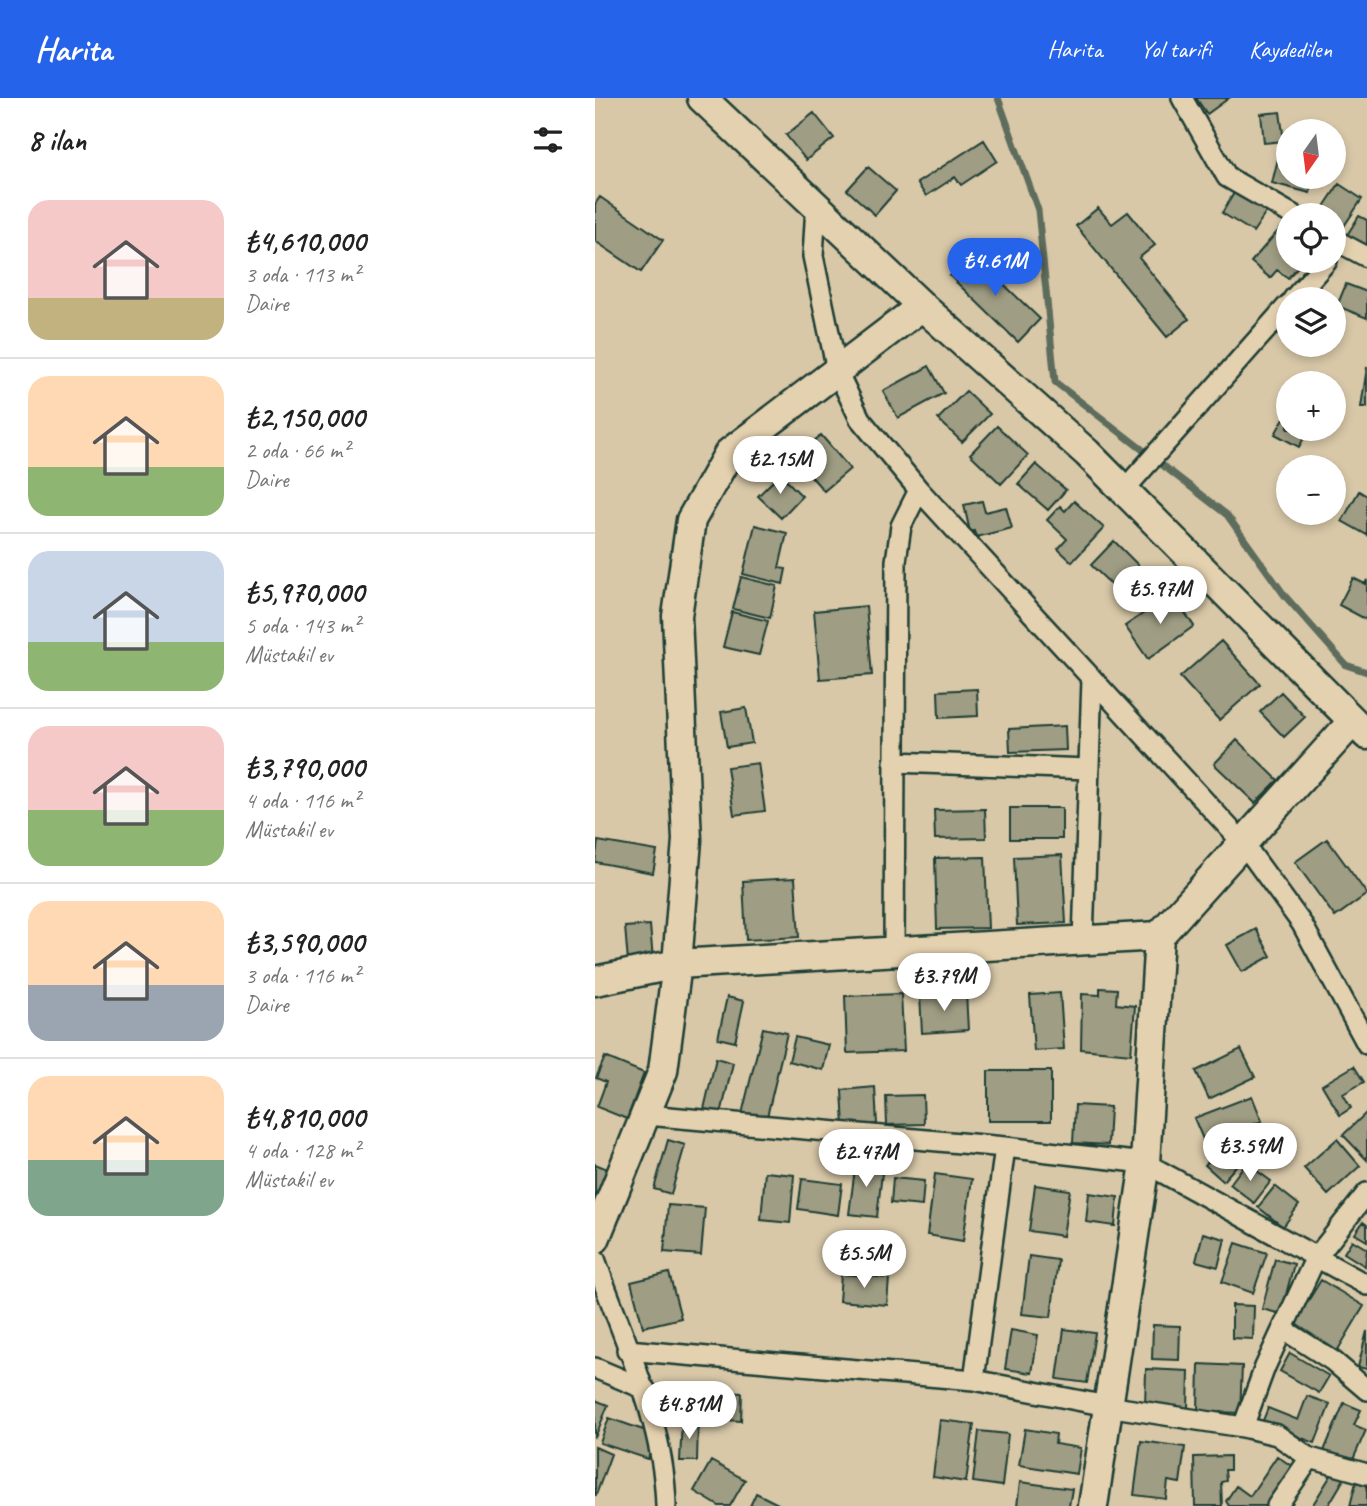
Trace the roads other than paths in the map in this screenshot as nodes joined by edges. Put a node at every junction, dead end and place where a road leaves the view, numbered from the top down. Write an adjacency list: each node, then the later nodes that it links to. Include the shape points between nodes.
1 (702, 98): 4 (street)
2 (1182, 98): 3 (street, via 1227,177)
3 (1276, 205)
4 (816, 206): 9 (street); 11 (street, via 813,256)
5 (1346, 249): 6 (street)
6 (1367, 257)
7 (1316, 273): 8 (street)
8 (1304, 287)
9 (922, 306): 11 (street); 12 (street)
10 (1276, 318): 12 (street)
11 (837, 371): 13 (street, via 860,419); 22 (street, via 729,453 691,520 677,616 687,840)
12 (1124, 490): 15 (street)
13 (919, 491): 14 (street); 16 (street, via 901,526 895,561)
14 (1092, 679): 17 (street); 18 (street)
15 (1360, 728): 18 (street)
16 (894, 762): 17 (street); 21 (street)
17 (1089, 769): 20 (street)
18 (1243, 843): 19 (street); 24 (street, via 1302,924)
19 (1159, 936): 20 (street); 27 (street)
20 (1083, 940): 21 (street)
21 (894, 950): 22 (street)
22 (677, 964): 23 (street); 25 (street, via 663,1071)
23 (597, 977)
24 (1367, 1044)
25 (647, 1115): 26 (street); 29 (street)
26 (1005, 1147): 27 (street); 36 (street)
27 (1145, 1163): 31 (street); 39 (street)
28 (1367, 1193): 31 (street)
29 (595, 1239)
30 (595, 1259): 34 (street)
31 (1315, 1259): 32 (street); 33 (street)
32 (1367, 1285)
33 (1283, 1329): 38 (street); 40 (street)
34 (627, 1350): 36 (street); 37 (street)
35 (595, 1368): 37 (street)
36 (974, 1380): 39 (street)
37 (645, 1389): 43 (street)
38 (1367, 1390)
39 (1107, 1406): 40 (street); 44 (street)
40 (1243, 1427): 41 (street, via 1277,1435)
41 (1310, 1458): 42 (street); 45 (street)
42 (1367, 1474)
43 (666, 1506)
44 (1093, 1506)
45 (1277, 1506)

